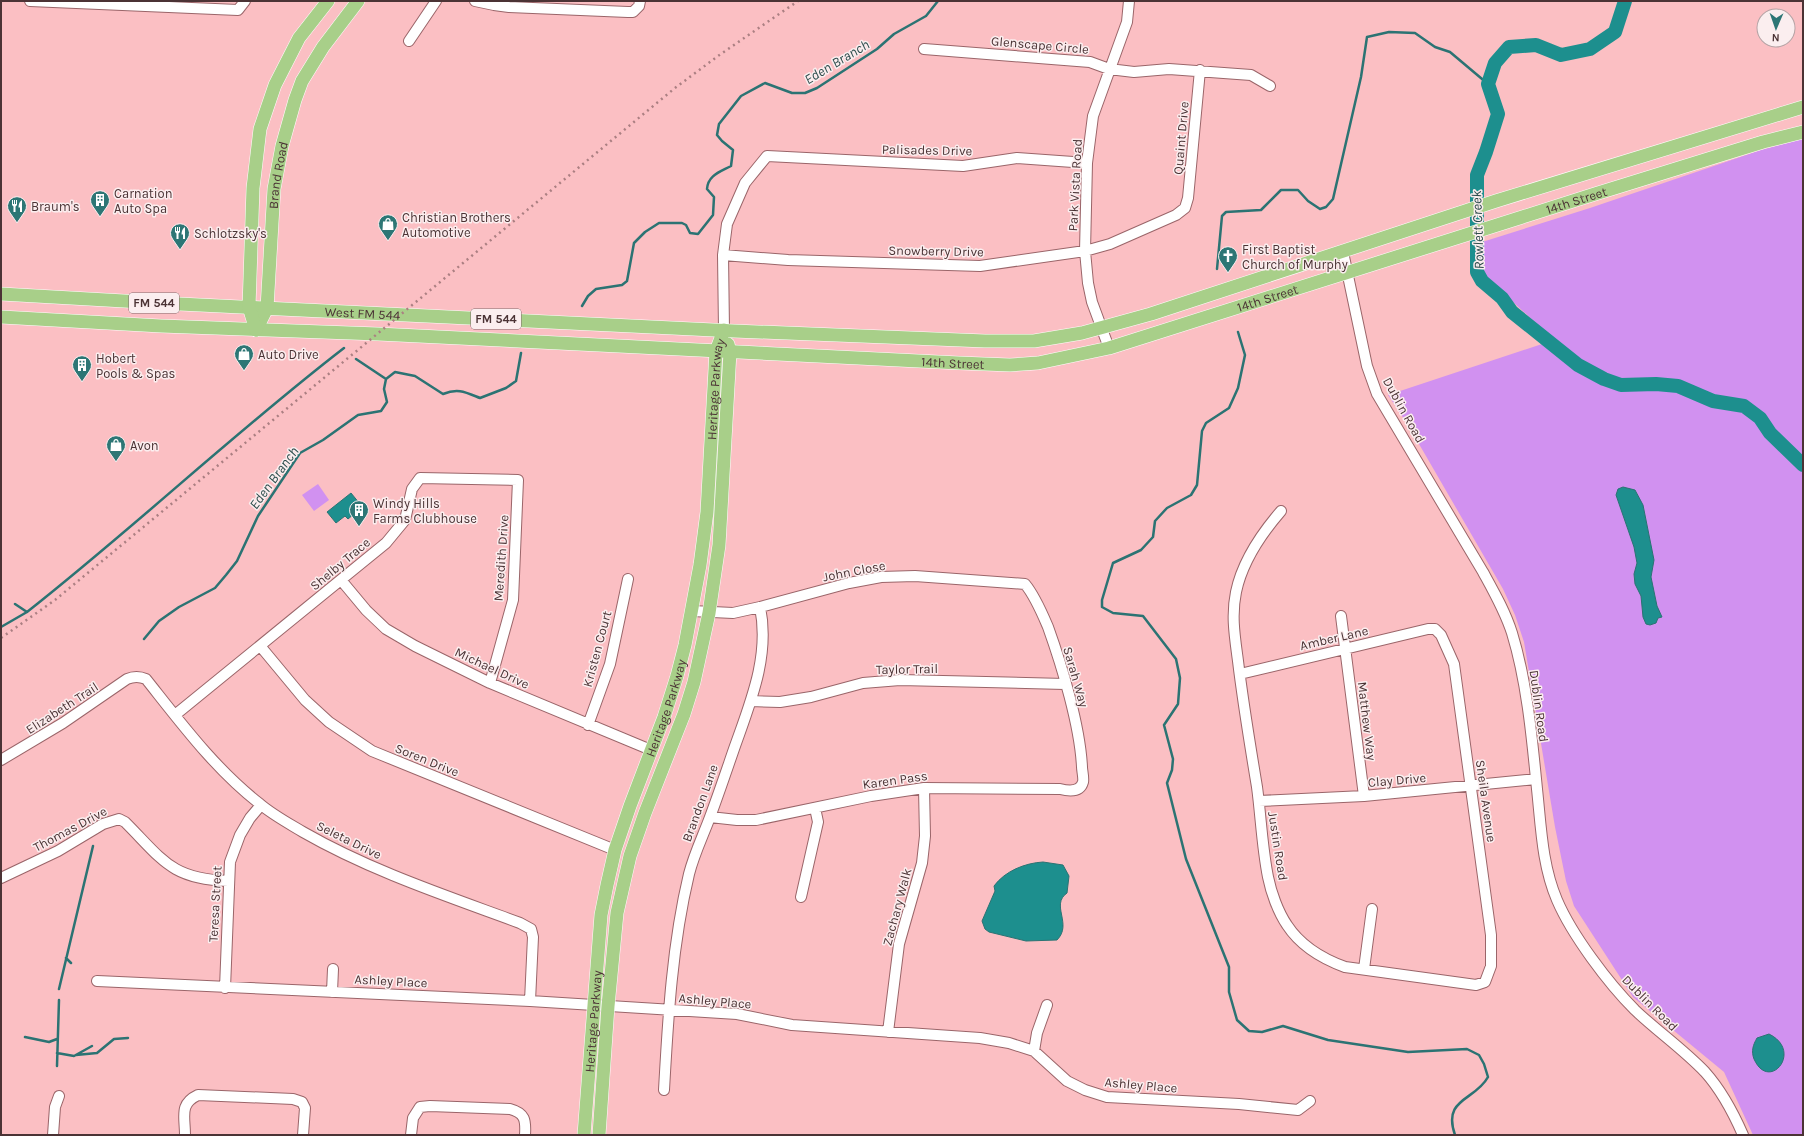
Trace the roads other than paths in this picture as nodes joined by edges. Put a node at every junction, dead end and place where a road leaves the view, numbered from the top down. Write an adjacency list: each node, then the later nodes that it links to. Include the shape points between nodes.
1 (30, 1): 2 (street, via 238,10)
2 (245, 1)
3 (328, 1): 17 (main road, Brand Road, via 299,38 275,85 260,129)
4 (358, 1): 18 (main road, Brand Road, via 323,47 302,81 282,146)
5 (436, 1): 9 (street)
6 (475, 1): 7 (street, via 494,5 633,12)
7 (640, 1)
8 (1129, 1): 11 (street, Park Vista Road, via 1127,22)
9 (409, 41)
10 (924, 48): 11 (street, Glenscape Circle, via 1090,62)
11 (1109, 69): 12 (street, Glenscape Circle, via 1134,72); 16 (street, Park Vista Road, via 1093,116)
12 (1200, 70): 13 (street, Glenscape Circle, via 1251,75); 19 (street, Quaint Drive)
13 (1270, 86)
14 (1803, 107): 21 (main road, 14th Street, via 1496,201)
15 (1803, 132): 23 (main road, 14th Street, via 1595,194)
16 (1087, 163): 20 (street, Park Vista Road); 22 (street, Palisades Drive, via 1017,158 963,166 767,156 745,182 727,224)
17 (253, 188): 18 (main road); 26 (main road, Brand Road)
18 (274, 189): 27 (main road, Brand Road)
19 (1185, 208): 20 (street, Snowberry Drive, via 1176,215 1110,244)
20 (1085, 251): 22 (street, Snowberry Drive, via 980,266 788,260); 30 (street, Park Vista Road, via 1092,302)
21 (1344, 252): 23 (street, Dublin Road); 30 (main road, 14th Street, via 1151,314)
22 (723, 255): 32 (street)
23 (1347, 273): 33 (main road, 14th Street); 59 (street, Dublin Road, via 1367,366 1377,394 1480,566 1509,626 1523,680)
24 (1, 294): 25 (main road, West FM 544 / FM 544)
25 (40, 296): 26 (main road, West FM 544 / FM 544); 29 (main road)
26 (249, 307): 27 (main road, West FM 544 / FM 544); 31 (main road, Brand Road)
27 (267, 308): 31 (main road, Brand Road); 32 (main road, West FM 544 / FM 544)
28 (1, 317): 29 (main road, West FM 544 / FM 544)
29 (40, 319): 31 (main road, West FM 544 / FM 544)
30 (1101, 327): 32 (main road, 14th Street, via 1034,341); 33 (street, Park Vista Road)
31 (256, 330): 34 (main road, West FM 544 / FM 544)
32 (724, 330): 34 (main road, Heritage Parkway); 35 (main road, Heritage Parkway)
33 (1109, 348): 35 (main road, 14th Street, via 1038,363 1010,365)
34 (716, 351): 35 (main road, 14th Street); 38 (main road, Heritage Parkway)
35 (730, 352): 39 (main road, Heritage Parkway)
36 (518, 480): 41 (street, Shelby Trace, via 420,478 412,490 408,511 401,526 386,543); 52 (street, Meredith Drive, via 513,600)
37 (1281, 511): 50 (street, Justin Road, via 1264,532 1242,573 1236,592 1233,618)
38 (706, 512): 39 (main road); 44 (main road, Heritage Parkway)
39 (721, 513): 45 (main road, Heritage Parkway)
40 (628, 579): 56 (street, Kristen Court, via 610,664)
41 (341, 580): 48 (street, Shelby Trace); 52 (street, Michael Drive, via 386,629)
42 (1024, 584): 43 (street, John Close, via 915,576 881,577 848,583); 53 (street, Sarah Way, via 1048,626)
43 (760, 608): 45 (street, John Close, via 733,613); 54 (street, Brandon Lane, via 764,632)
44 (692, 611): 45 (street, John Close); 57 (main road, Heritage Parkway, via 677,676)
45 (709, 613): 82 (main road, Heritage Parkway, via 702,650 684,714 644,813 630,856 617,913)
46 (1341, 616): 49 (street, Matthew Way)
47 (1435, 628): 49 (street, Amber Lane); 61 (street, Sheila Avenue, via 1440,632 1454,664)
48 (261, 647): 55 (street, Shelby Trace); 68 (street, Soren Drive, via 305,700 329,722 372,751)
49 (1345, 650): 50 (street, Amber Lane); 63 (street, Matthew Way)
50 (1240, 674): 64 (street, Justin Road)
51 (136, 676): 55 (street, Seleta Drive, via 146,679); 58 (street, Elizabeth Trail, via 127,679 64,723)
52 (490, 683): 56 (street, Michael Drive)
53 (1065, 684): 54 (street, Taylor Trail, via 900,680 864,683 795,700); 60 (street, Sarah Way, via 1081,752)
54 (751, 701): 67 (street, Brandon Lane)
55 (175, 715): 65 (street, Seleta Drive, via 220,768)
56 (588, 725): 57 (street, Michael Drive)
57 (651, 750): 68 (main road, Heritage Parkway)
58 (1, 760)
59 (1536, 780): 61 (street, Clay Drive); 96 (street, Dublin Road, via 1548,869 1557,900 1568,920 1623,996 1711,1080 1730,1106)
60 (1083, 782): 62 (street, Karen Pass, via 1078,790 1072,791)
61 (1471, 787): 63 (street, Clay Drive); 76 (street, Sheila Avenue, via 1491,935 1491,966)
62 (924, 788): 66 (street, Karen Pass, via 900,790); 84 (street, Zachary Walk, via 925,836 922,863 899,944)
63 (1364, 796): 64 (street, Clay Drive)
64 (1259, 801): 74 (street, Justin Road, via 1268,878 1287,925 1301,941 1330,961)
65 (261, 805): 70 (street, Teresa Street, via 250,818 236,844 230,862); 79 (street, Seleta Drive, via 303,832 351,857 531,929 533,937)
66 (816, 808): 67 (street, Karen Pass, via 756,820); 71 (street, via 818,822)
67 (710, 817): 83 (street, Brandon Lane, via 690,872 680,914)
68 (615, 850): 81 (main road, Heritage Parkway, via 601,915)
69 (1, 878): 70 (street, Thomas Drive, via 119,818 178,872 202,879)
70 (228, 881): 77 (street, Teresa Street)
71 (800, 897)
72 (1372, 909): 74 (street)
73 (333, 969): 78 (street)
74 (1364, 970): 76 (street, Justin Road, via 1476,985)
75 (97, 981): 77 (street, Ashley Place)
76 (1485, 982)
77 (225, 988): 78 (street, Ashley Place)
78 (332, 992): 79 (street, Ashley Place)
79 (530, 1001): 81 (street, Ashley Place)
80 (1047, 1005): 85 (street, via 1037,1033)
81 (594, 1006): 82 (street, Ashley Place); 94 (main road, Heritage Parkway)
82 (608, 1006): 83 (street, Ashley Place); 95 (main road, Heritage Parkway)
83 (668, 1010): 84 (street, Ashley Place, via 737,1014 792,1026); 86 (street, Brandon Lane)
84 (888, 1032): 85 (street, Ashley Place, via 980,1038)
85 (1034, 1051): 88 (street, Ashley Place, via 1068,1081 1107,1097 1298,1110)
86 (664, 1090)
87 (59, 1096): 89 (street, via 55,1107)
88 (1310, 1101)
89 (53, 1135)
90 (185, 1135): 91 (street, via 185,1105 198,1095 293,1099 302,1102 305,1108)
91 (303, 1135)
92 (412, 1135): 93 (street, via 413,1118 420,1107 520,1111 524,1117)
93 (525, 1135)
94 (584, 1135)
95 (599, 1135)
96 (1743, 1135)

